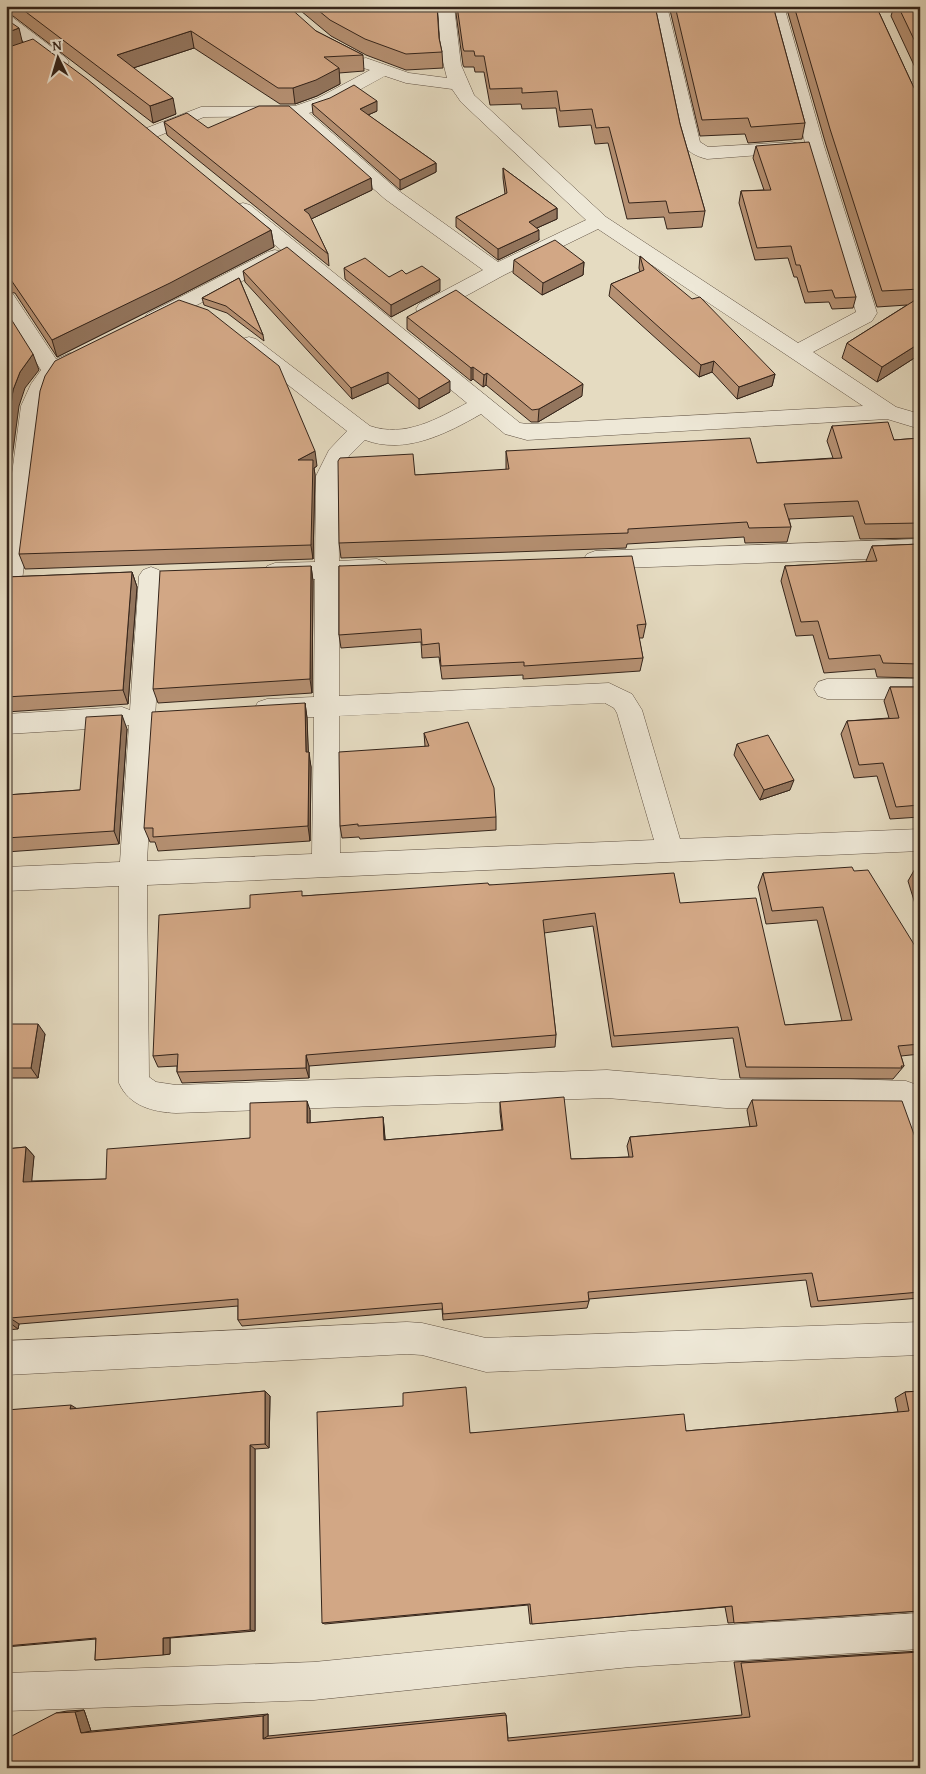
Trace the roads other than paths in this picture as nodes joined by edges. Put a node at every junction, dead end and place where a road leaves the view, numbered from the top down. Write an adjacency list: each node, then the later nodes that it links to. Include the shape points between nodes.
1 (446, 6): 8 (street, via 450,62)
2 (659, 6): 11 (street, via 693,146 707,153)
3 (776, 6): 11 (street)
4 (6, 21): 7 (street, via 31,50)
5 (351, 56): 6 (street)
6 (384, 70): 8 (street, via 406,78); 9 (street, via 324,102)
7 (76, 74)
8 (457, 84): 13 (street, via 467,98)
9 (296, 111): 10 (street, via 201,112); 15 (street, via 392,195)
10 (150, 133)
11 (815, 146): 23 (street, via 867,313)
12 (226, 195): 14 (street)
13 (599, 221): 15 (street); 23 (street)
14 (290, 248): 17 (street); 20 (street)
15 (496, 271): 20 (street)
16 (6, 299): 24 (street)
17 (181, 306): 18 (street); 19 (street)
18 (204, 313)
19 (140, 326)
20 (390, 328): 25 (street)
21 (233, 330): 28 (street)
22 (90, 350): 24 (street)
23 (796, 352): 26 (street)
24 (52, 370): 35 (street, via 38,390 32,406)
25 (483, 404): 26 (street, via 513,429 527,432); 28 (street, via 435,429 416,435 386,438)
26 (888, 412): 27 (street)
27 (920, 422)
28 (362, 431): 32 (street, via 343,446 327,476)
29 (920, 548): 30 (street)
30 (570, 561)
31 (395, 567): 32 (street)
32 (327, 570): 33 (street); 38 (street)
33 (249, 573)
34 (151, 576): 40 (street)
35 (15, 580)
36 (827, 689): 37 (street)
37 (920, 689)
38 (327, 705): 39 (street); 43 (street, via 601,692 616,695 629,710); 44 (street)
39 (240, 710)
40 (152, 715): 41 (street); 45 (street)
41 (6, 724)
42 (920, 840): 43 (street)
43 (670, 850): 44 (street)
44 (326, 865): 45 (street)
45 (133, 874): 46 (street); 47 (street, via 134,1083 142,1092 155,1098 176,1100 607,1084 735,1094 906,1095)
46 (6, 879)
47 (920, 1135)
48 (920, 1338): 49 (street, via 486,1355 407,1338)
49 (6, 1358)
50 (920, 1631): 51 (street, via 630,1649 314,1681)
51 (6, 1692)

